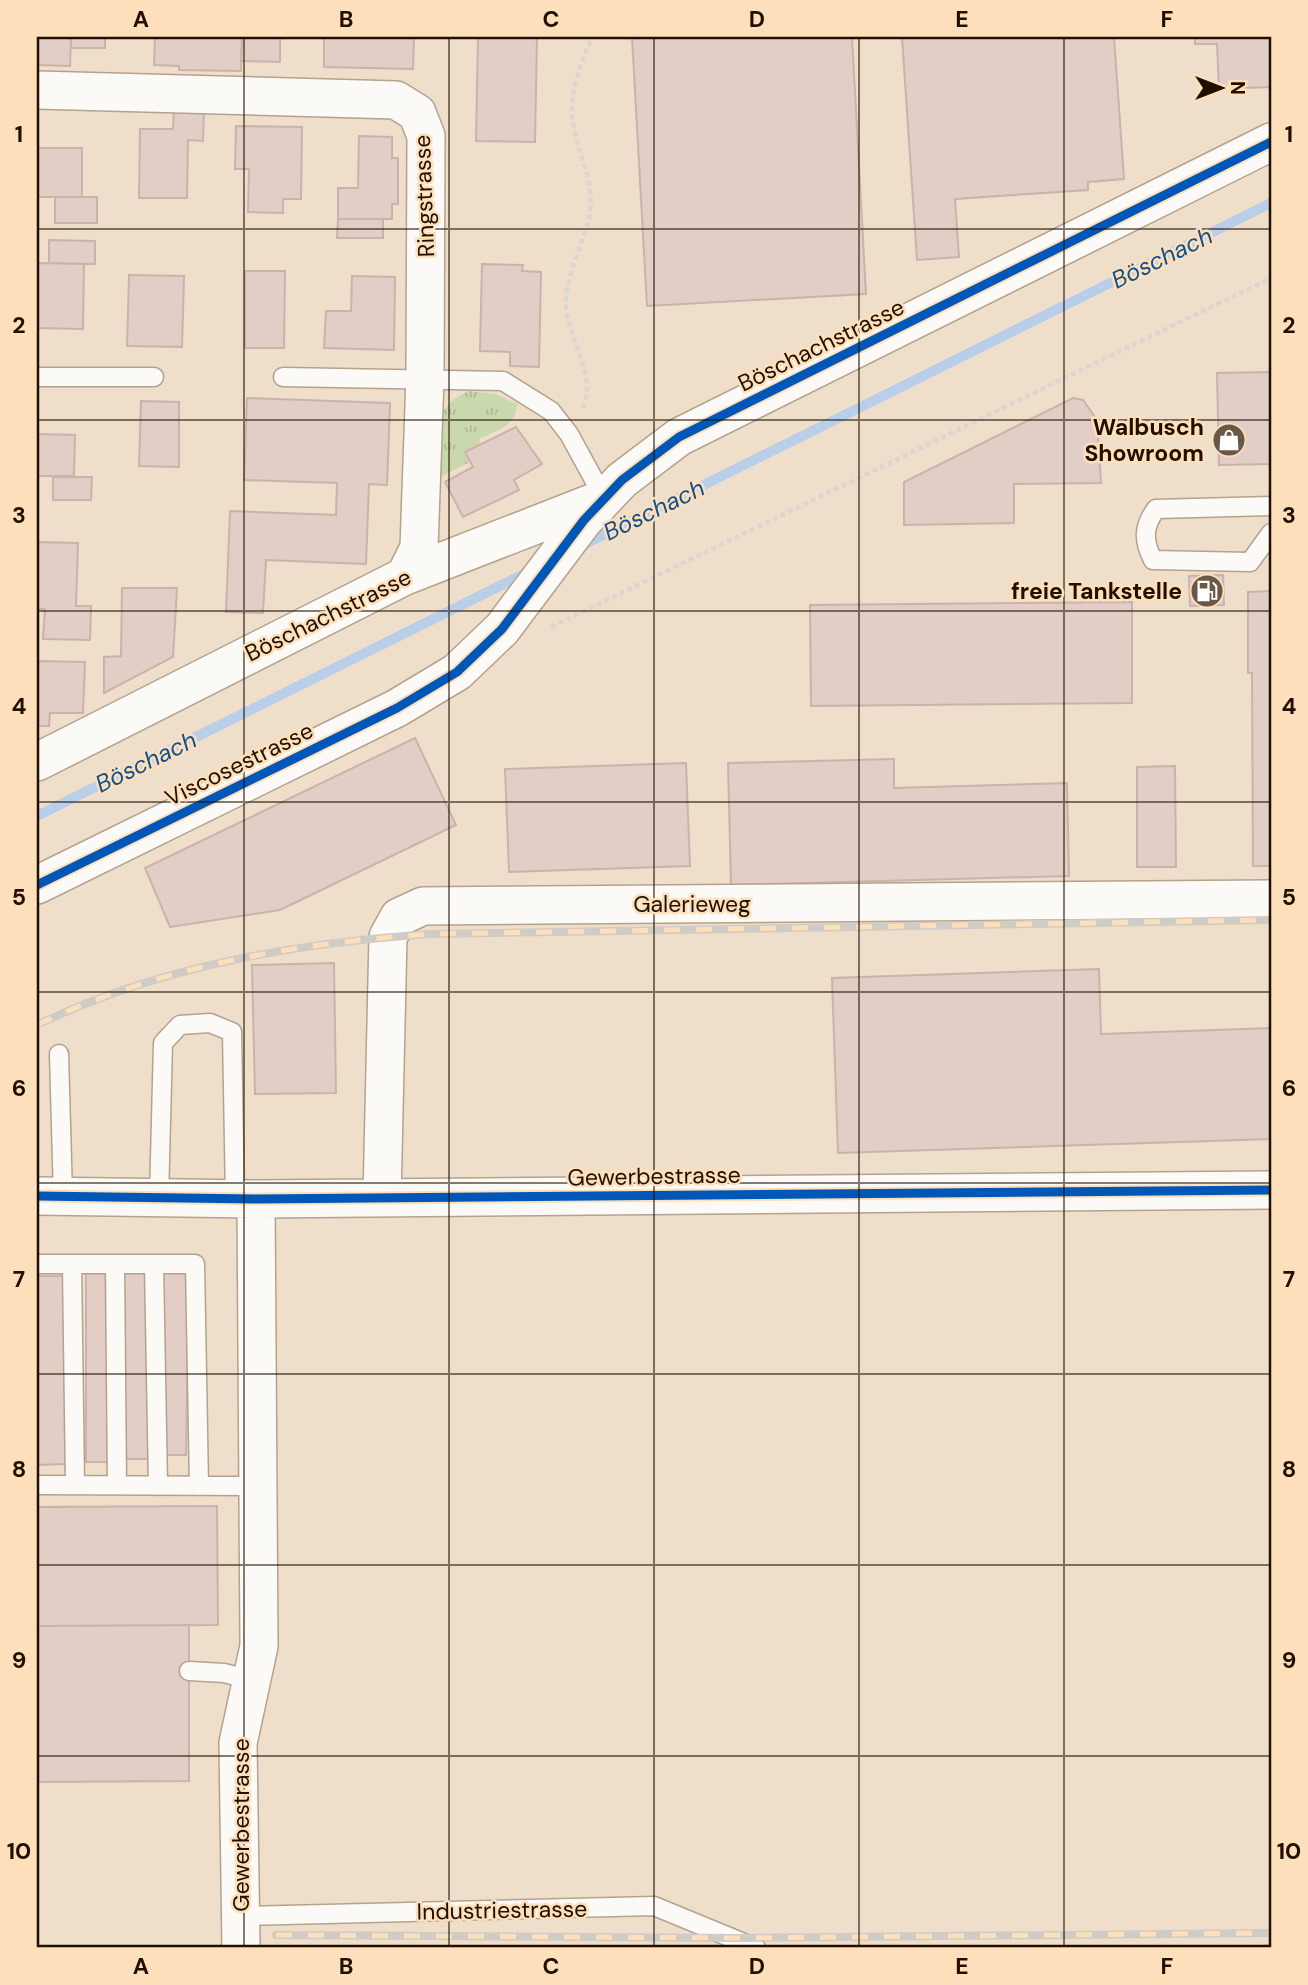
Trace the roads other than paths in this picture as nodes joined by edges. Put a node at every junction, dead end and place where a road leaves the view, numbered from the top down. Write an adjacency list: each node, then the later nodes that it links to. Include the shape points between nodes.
1 (37, 90): 6 (street, Ringstrasse, via 396,100 417,113 427,146)
2 (1271, 142): 7 (street, Böschachstrasse, via 679,437)
3 (37, 377): 4 (lane)
4 (154, 377)
5 (283, 377): 6 (lane)
6 (425, 378): 7 (lane, via 503,381 551,411 569,434); 10 (street, Ringstrasse, via 419,548)
7 (603, 499): 10 (street, Böschachstrasse); 11 (street, Böschachstrasse, via 502,629)
8 (1271, 506): 9 (lane, via 1156,509 1146,523 1145,544 1153,560 1250,562)
9 (1271, 533)
10 (405, 576): 12 (street, Böschachstrasse)
11 (457, 672): 13 (street, Viscosestrasse, via 397,708)
12 (37, 762)
13 (37, 886)
14 (1271, 900): 19 (street, Galerieweg, via 423,906 400,917 388,937)
15 (59, 1054): 17 (lane)
16 (1271, 1190): 19 (street, Gewerbestrasse)
17 (50, 1196): 18 (street, Gewerbestrasse)
18 (159, 1198): 20 (street, Gewerbestrasse); 20 (lane, via 163,1043 180,1025 210,1023 232,1032)
19 (382, 1198): 20 (street, Gewerbestrasse)
20 (246, 1199): 30 (street, Gewerbestrasse)
21 (37, 1264): 22 (lane)
22 (72, 1264): 23 (lane); 26 (lane)
23 (115, 1264): 24 (lane); 27 (lane)
24 (154, 1264): 28 (lane); 29 (lane, via 195,1264)
25 (37, 1485): 26 (lane)
26 (75, 1485): 27 (lane)
27 (117, 1485): 28 (lane)
28 (158, 1486): 29 (lane)
29 (199, 1486): 30 (lane)
30 (258, 1486): 32 (street, Gewerbestrasse, via 259,1646)
31 (189, 1671): 32 (lane)
32 (252, 1680): 33 (street, Gewerbestrasse, via 238,1743)
33 (241, 1932): 34 (lane, Industriestrasse, via 654,1906)
34 (756, 1948)

